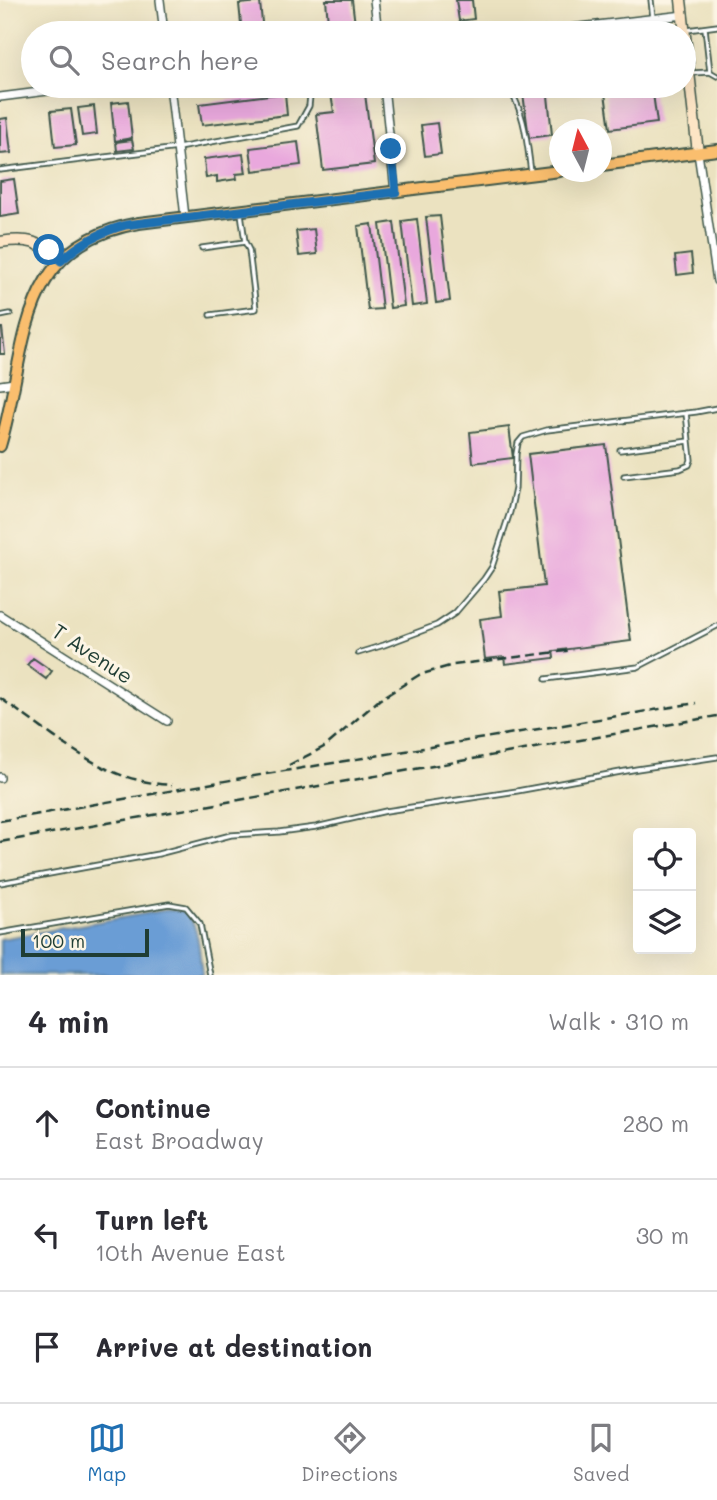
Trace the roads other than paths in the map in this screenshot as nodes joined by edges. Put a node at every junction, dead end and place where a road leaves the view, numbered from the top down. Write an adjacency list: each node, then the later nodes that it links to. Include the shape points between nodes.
1 (160, 0): 7 (street)
2 (374, 0): 8 (street)
3 (651, 0): 6 (lane)
4 (681, 0): 5 (main road)
5 (684, 15): 6 (street); 10 (main road)
6 (653, 19): 9 (street)
7 (163, 21)
8 (377, 21)
9 (635, 21)
10 (684, 21)
11 (717, 26): 12 (lane)
12 (705, 28): 13 (lane); 14 (lane)
13 (696, 29)
14 (710, 72): 15 (lane); 16 (lane)
15 (696, 73)
16 (717, 76)
17 (21, 94): 18 (street)
18 (0, 97)
19 (172, 98): 24 (street)
20 (310, 98): 24 (lane, via 299,126)
21 (385, 98): 31 (street)
22 (515, 98): 30 (lane, via 524,123)
23 (692, 98): 26 (main road)
24 (178, 148): 28 (lane); 33 (street)
25 (717, 150): 26 (main road)
26 (698, 153): 27 (main road); 38 (street)
27 (612, 164)
28 (0, 170)
29 (549, 172): 30 (main road)
30 (531, 174): 31 (main road)
31 (396, 192): 32 (main road)
32 (241, 211): 33 (main road); 35 (lane)
33 (185, 217): 37 (main road, via 111,229)
34 (0, 242): 37 (main road, via 35,242)
35 (245, 243): 36 (lane); 40 (lane, via 256,309)
36 (202, 248)
37 (61, 261): 42 (main road, via 32,307)
38 (717, 281)
39 (10, 314): 41 (lane)
40 (211, 315)
41 (0, 316)
42 (14, 383): 43 (street); 47 (main road)
43 (0, 385)
44 (717, 408): 45 (lane)
45 (686, 413): 46 (lane); 52 (lane, via 523,437 516,454 510,512 484,579 455,613 437,625)
46 (689, 441): 48 (lane); 49 (lane, via 691,463 686,468)
47 (0, 446)
48 (620, 450)
49 (624, 476)
50 (0, 615): 54 (street, T Avenue)
51 (717, 626): 53 (lane, via 639,667)
52 (358, 653)
53 (546, 679)
54 (167, 721)
55 (717, 757): 56 (lane, via 386,811 316,827 231,835 158,854)
56 (0, 883)
57 (0, 933): 58 (lane, via 169,904 186,906 200,924)
58 (210, 975)

